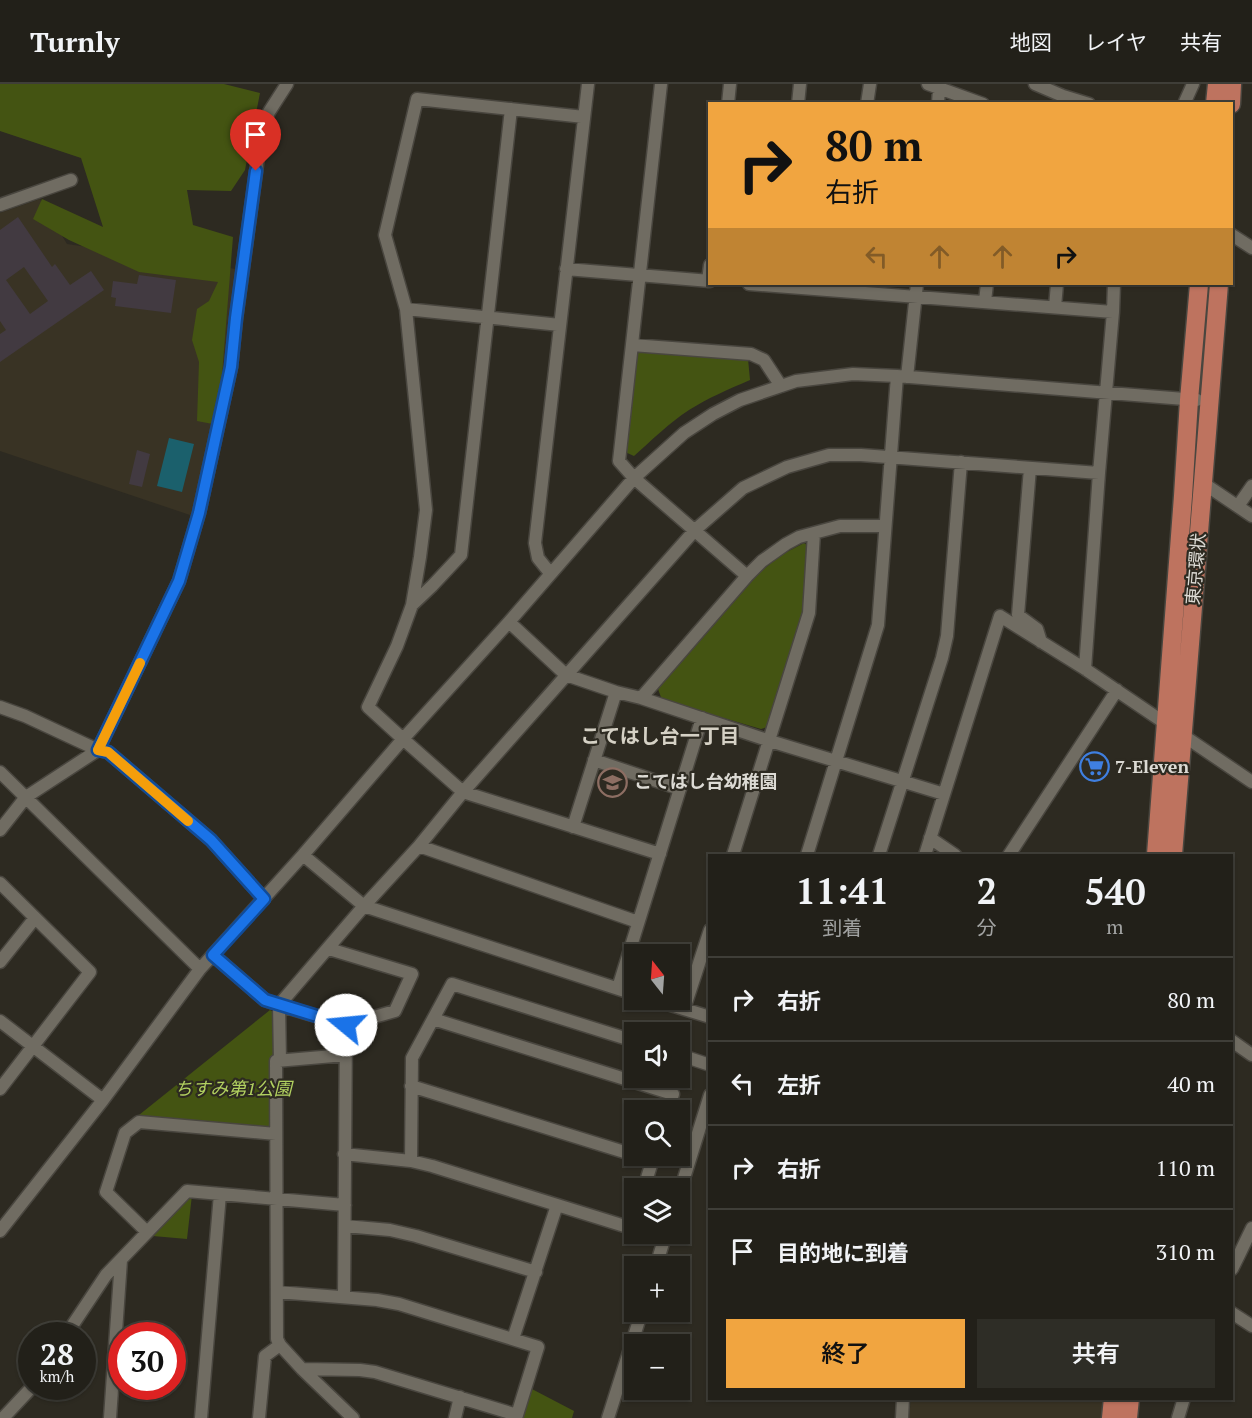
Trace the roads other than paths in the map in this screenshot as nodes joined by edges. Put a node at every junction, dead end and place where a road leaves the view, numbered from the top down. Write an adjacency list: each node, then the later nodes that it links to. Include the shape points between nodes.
1 (287, 84): 78 (street, via 262,128 231,367 199,513 179,581)
2 (588, 84): 22 (street)
3 (661, 84): 28 (street)
4 (730, 84): 12 (street)
5 (800, 84): 13 (street)
6 (870, 84): 14 (street)
7 (1035, 84): 17 (street)
8 (1193, 84): 18 (street)
9 (1217, 84): 19 (highway)
10 (1232, 84): 20 (highway)
11 (934, 86): 15 (street); 16 (street)
12 (728, 102)
13 (798, 102)
14 (867, 102)
15 (938, 102)
16 (978, 102)
17 (1082, 102)
18 (1185, 102)
19 (1215, 102)
20 (1231, 102)
21 (511, 109): 22 (street); 40 (street, via 417,99 385,235); 42 (street)
22 (584, 117): 27 (street)
23 (71, 180): 24 (street)
24 (0, 205)
25 (1233, 235): 26 (street)
26 (1252, 248)
27 (566, 269): 28 (street); 43 (street)
28 (639, 276): 29 (street); 44 (street)
29 (708, 281)
30 (800, 285): 36 (street)
31 (987, 285): 38 (street)
32 (1057, 285): 39 (street)
33 (1114, 285): 41 (street)
34 (1199, 285): 48 (highway, 東京環状)
35 (1219, 285): 49 (highway, 東京環状)
36 (845, 287): 37 (street)
37 (916, 290): 38 (street); 45 (street)
38 (985, 302): 39 (street)
39 (1055, 307): 41 (street)
40 (406, 309): 42 (street); 64 (street, via 426,510)
41 (1113, 312): 47 (street)
42 (488, 317): 43 (street); 64 (street, via 460,555)
43 (560, 325): 62 (street, via 535,543 538,558)
44 (632, 345): 46 (street, via 751,354 764,360); 54 (street, via 619,461)
45 (902, 376): 46 (street, via 853,374); 47 (street); 50 (street)
46 (781, 386): 54 (street, via 713,414 684,433)
47 (1105, 393): 48 (street); 53 (street)
48 (1189, 400): 49 (street); 74 (highway, 東京環状)
49 (1210, 400): 55 (highway, 東京環状)
50 (891, 457): 51 (street); 59 (street); 60 (street, via 829,455 787,467 743,488)
51 (961, 462): 52 (street); 82 (street, via 947,636)
52 (1030, 468): 53 (street); 66 (street, via 1018,615 1037,629)
53 (1099, 473): 67 (street)
54 (634, 478): 60 (street); 62 (street)
55 (1203, 483): 57 (street); 75 (highway, 東京環状)
56 (1252, 486): 57 (street)
57 (1238, 506): 58 (street)
58 (1252, 516)
59 (885, 526): 61 (street, via 840,526); 80 (street, via 878,625)
60 (695, 530): 63 (street); 68 (street)
61 (814, 533): 63 (street, via 786,544); 77 (street, via 809,613)
62 (550, 573): 65 (street)
63 (747, 576): 71 (street)
64 (412, 605): 76 (street, via 368,707)
65 (509, 622): 68 (street); 76 (street)
66 (1041, 642): 67 (street); 86 (street, via 999,616)
67 (1085, 669): 69 (street)
68 (566, 675): 70 (street); 85 (street)
69 (1117, 690): 74 (street); 98 (street)
70 (616, 692): 71 (street); 79 (street)
71 (641, 698): 73 (street)
72 (0, 707): 78 (street)
73 (702, 718): 77 (street); 84 (street)
74 (1166, 723): 75 (street); 99 (highway, 東京環状)
75 (1182, 735): 83 (street); 100 (highway, 東京環状)
76 (403, 739): 85 (street); 101 (street)
77 (770, 741): 80 (street); 93 (street)
78 (98, 750): 87 (street); 103 (street, via 108,752 211,840)
79 (594, 760): 84 (street); 88 (street)
80 (836, 761): 82 (street); 94 (street)
81 (0, 772): 87 (street)
82 (903, 781): 86 (street); 95 (street)
83 (1252, 782)
84 (680, 789): 92 (street)
85 (464, 792): 88 (street); 91 (street)
86 (944, 794): 90 (street)
87 (26, 797): 89 (street); 111 (street)
88 (573, 827): 92 (street)
89 (0, 830)
90 (930, 838): 96 (street); 97 (street)
91 (419, 846): 104 (street); 106 (street)
92 (660, 854): 106 (street)
93 (733, 854)
94 (807, 854)
95 (879, 854)
96 (925, 854)
97 (954, 854)
98 (1011, 854)
99 (1156, 854)
100 (1173, 854)
101 (303, 855): 103 (street); 104 (street)
102 (0, 883): 105 (street)
103 (264, 899): 109 (street)
104 (364, 906): 108 (street); 112 (street)
105 (35, 918): 110 (street); 123 (street, via 90,972)
106 (638, 922): 112 (street)
107 (708, 936): 114 (street)
108 (328, 949): 115 (street); 120 (street, via 412,974 395,1011)
109 (213, 955): 111 (street); 115 (street, via 265,1000)
110 (0, 962)
111 (200, 969): 131 (street)
112 (618, 988): 113 (street)
113 (624, 990)
114 (690, 992)
115 (279, 1005): 120 (street); 127 (street)
116 (684, 1010): 117 (street)
117 (708, 1016)
118 (433, 1019): 121 (street, via 452,984); 129 (street, via 411,1058); 132 (street, via 673,1094)
119 (0, 1021): 123 (street)
120 (346, 1025): 124 (street)
121 (624, 1038)
122 (1233, 1042): 125 (street)
123 (33, 1046): 130 (street); 131 (street)
124 (345, 1055): 127 (street); 136 (street)
125 (1252, 1055)
126 (690, 1058): 128 (street)
127 (280, 1061): 134 (street, via 276,1061)
128 (708, 1064)
129 (411, 1086): 135 (street); 137 (street)
130 (0, 1089)
131 (103, 1100): 146 (street)
132 (671, 1100)
133 (708, 1101): 138 (street)
134 (276, 1134): 140 (street); 147 (street, via 139,1122 124,1133 106,1192)
135 (624, 1152)
136 (345, 1154): 137 (street); 141 (street)
137 (411, 1161): 142 (street)
138 (684, 1178)
139 (220, 1194): 140 (street); 147 (street, via 187,1191); 168 (street)
140 (276, 1199): 141 (street); 151 (street)
141 (345, 1205): 143 (street)
142 (557, 1205): 144 (street); 150 (street)
143 (345, 1226): 150 (street, via 399,1232); 152 (street)
144 (624, 1226)
145 (1252, 1228): 149 (street)
146 (0, 1231)
147 (147, 1233): 148 (street)
148 (121, 1260): 154 (street, via 106,1275); 167 (street)
149 (1233, 1267)
150 (536, 1272): 157 (street)
151 (277, 1292): 152 (street); 158 (street)
152 (344, 1297): 157 (street, via 399,1304)
153 (1233, 1314): 156 (street)
154 (75, 1322)
155 (639, 1322): 172 (street)
156 (1252, 1326)
157 (513, 1339): 160 (street, via 538,1347 517,1415)
158 (280, 1345): 159 (street); 169 (street, via 265,1356)
159 (302, 1369): 160 (street, via 375,1372); 170 (street)
160 (460, 1397): 171 (street)
161 (20, 1400): 166 (street)
162 (903, 1400): 173 (street)
163 (1113, 1400): 174 (highway)
164 (1130, 1400): 175 (highway)
165 (1183, 1400): 176 (street)
166 (3, 1418)
167 (110, 1418)
168 (201, 1418)
169 (259, 1418)
170 (353, 1418)
171 (455, 1418)
172 (608, 1418)
173 (902, 1418)
174 (1111, 1418)
175 (1128, 1418)
176 (1178, 1418)

